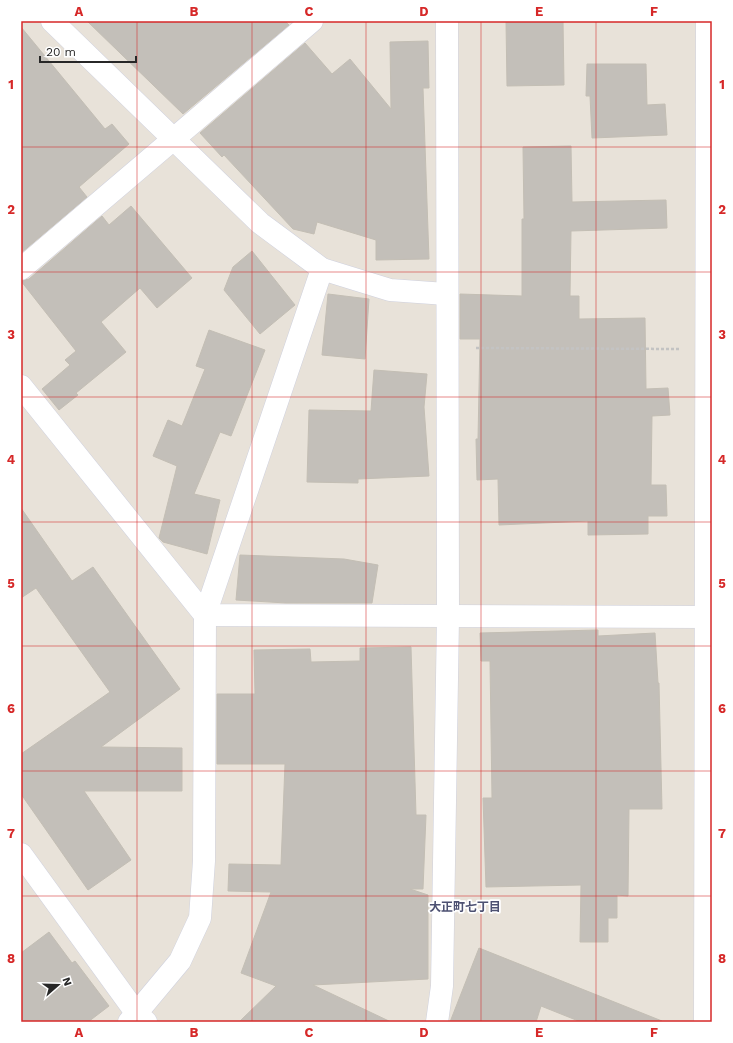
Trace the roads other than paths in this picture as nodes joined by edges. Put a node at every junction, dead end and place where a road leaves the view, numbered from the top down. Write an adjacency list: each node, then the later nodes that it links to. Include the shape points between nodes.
1 (52, 21): 5 (street)
2 (312, 21): 5 (street)
3 (447, 21): 9 (street)
4 (706, 21): 6 (street)
5 (175, 139): 7 (street); 8 (street, via 260,223)
6 (710, 207): 12 (street, via 706,349)
7 (21, 269)
8 (322, 269): 9 (street, via 390,290); 11 (street)
9 (446, 294): 13 (street)
10 (21, 386): 11 (street)
11 (205, 616): 13 (street); 15 (street, via 204,860 200,918 180,960)
12 (707, 616): 13 (street); 17 (street)
13 (448, 617): 16 (street, via 442,986)
14 (21, 854): 15 (street)
15 (137, 1019)
16 (437, 1022)
17 (705, 1022)

